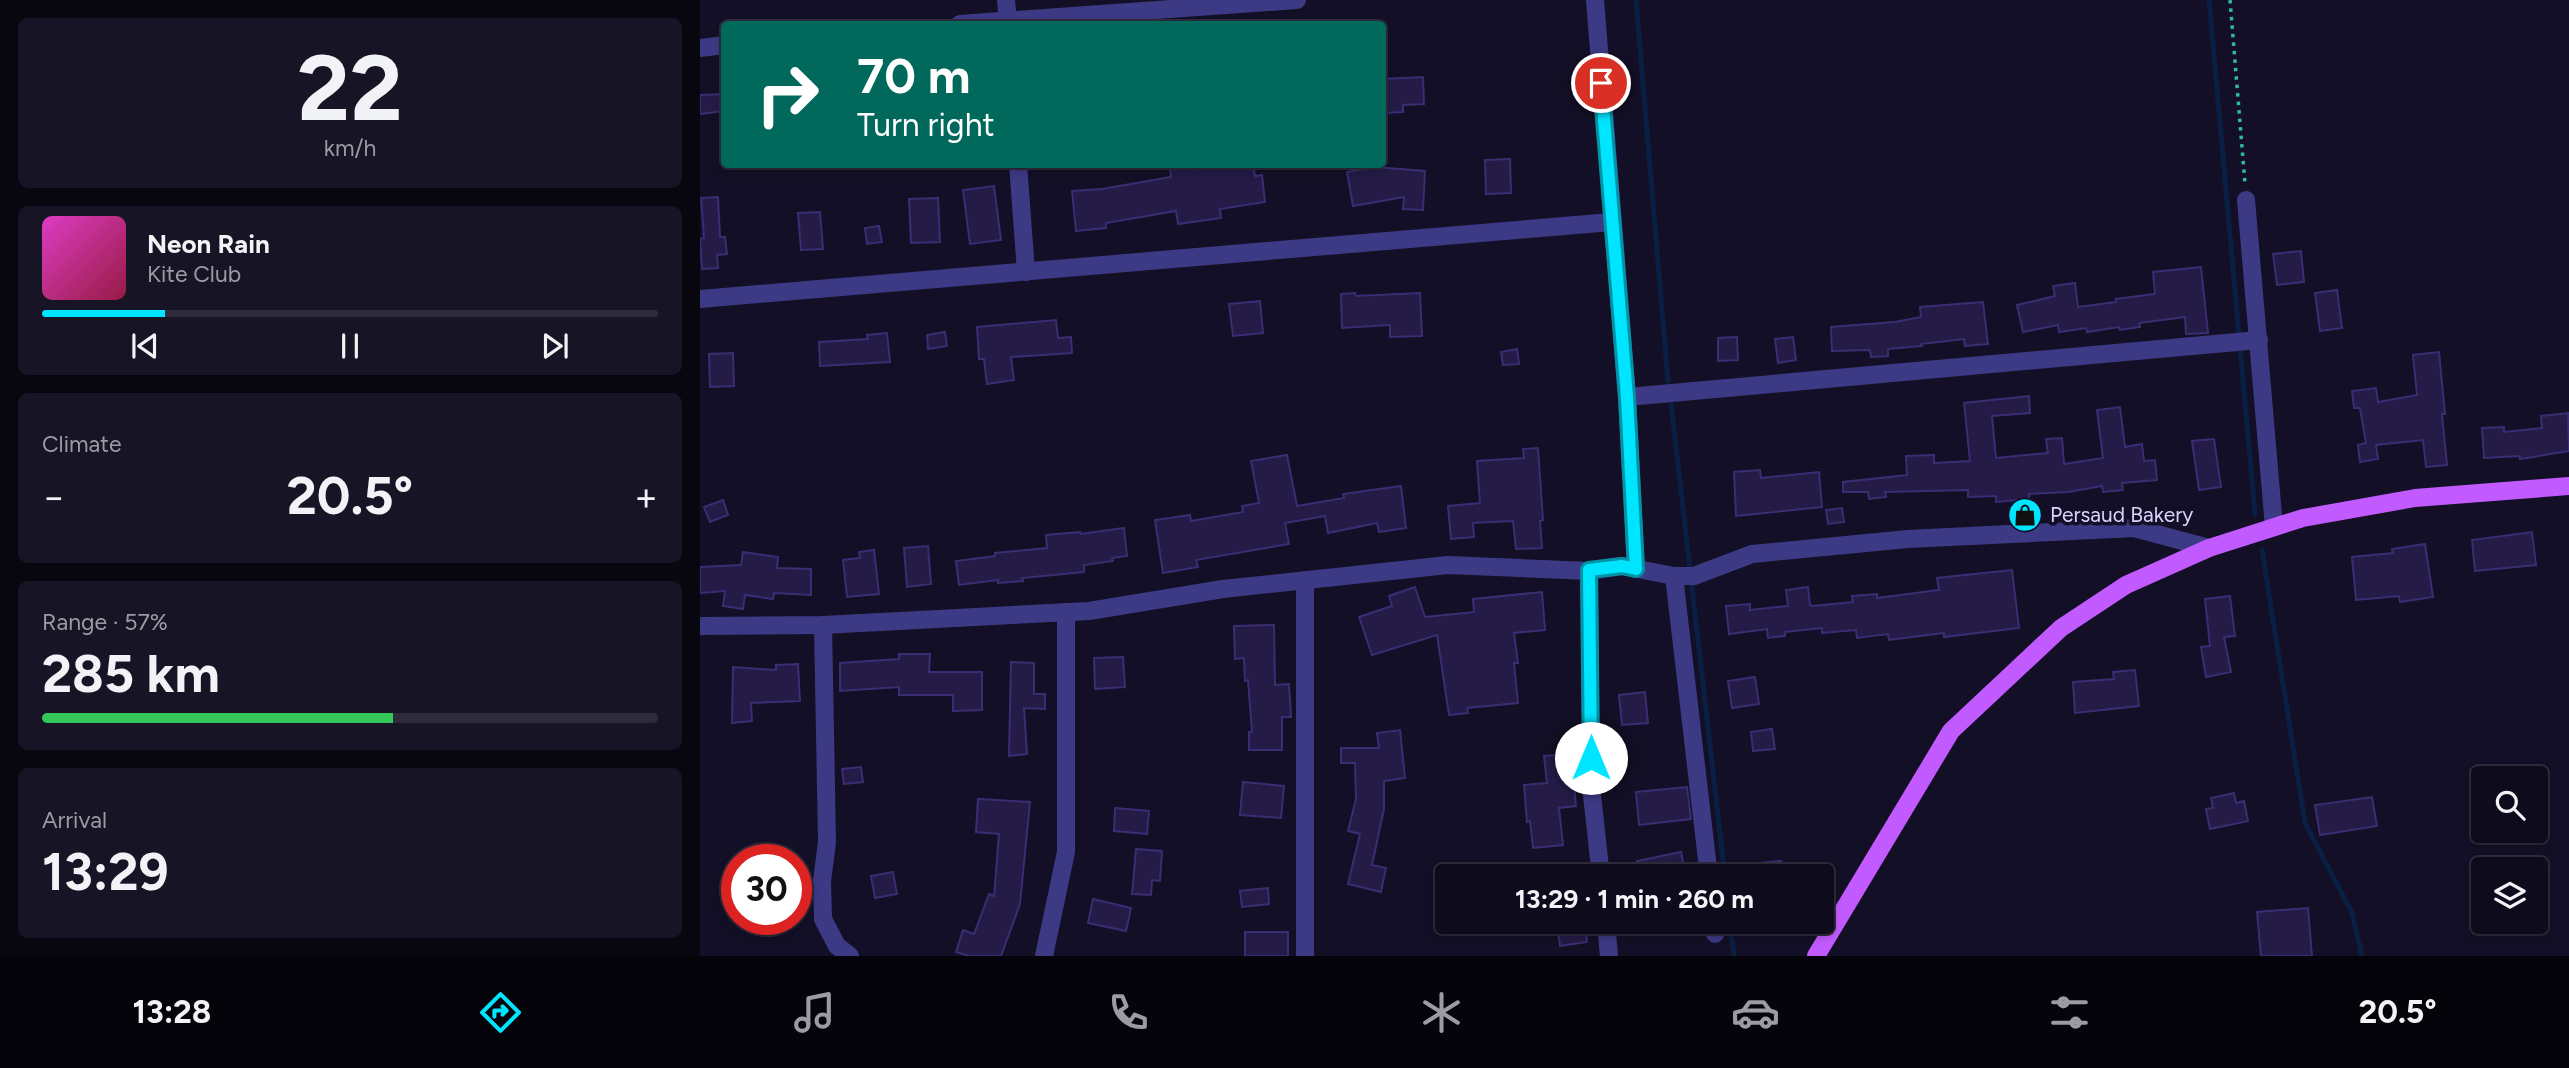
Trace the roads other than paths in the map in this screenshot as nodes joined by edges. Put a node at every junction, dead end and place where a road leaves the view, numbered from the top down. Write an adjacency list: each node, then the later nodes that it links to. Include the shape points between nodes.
1 (1006, 0): 4 (street)
2 (1297, 0): 5 (street)
3 (1595, 0): 10 (street)
4 (1007, 21)
5 (1020, 21)
6 (721, 46): 7 (street)
7 (700, 48)
8 (1018, 168): 11 (street)
9 (2246, 200): 13 (street)
10 (1611, 222): 11 (street); 14 (street)
11 (1026, 272): 12 (street)
12 (700, 299)
13 (2256, 341): 14 (street); 16 (street)
14 (1627, 397): 18 (street)
15 (2569, 486): 16 (main road, via 2415,498)
16 (2274, 527): 17 (main road)
17 (2209, 548): 20 (street, via 2134,528 1908,539 1752,554 1694,576); 32 (main road, via 2126,585 2061,628 1951,731)
18 (1636, 569): 19 (street); 20 (street)
19 (1589, 570): 21 (street, via 1448,565); 25 (street, via 1591,786)
20 (1674, 576): 26 (street)
21 (1305, 580): 22 (street); 30 (street)
22 (1066, 612): 23 (street); 29 (street, via 1066,852)
23 (823, 625): 24 (street); 28 (street, via 824,919 837,946)
24 (700, 626)
25 (1600, 864)
26 (1707, 864)
27 (1607, 934): 31 (street)
28 (850, 956)
29 (1044, 956)
30 (1305, 956)
31 (1609, 956)
32 (1816, 956)

